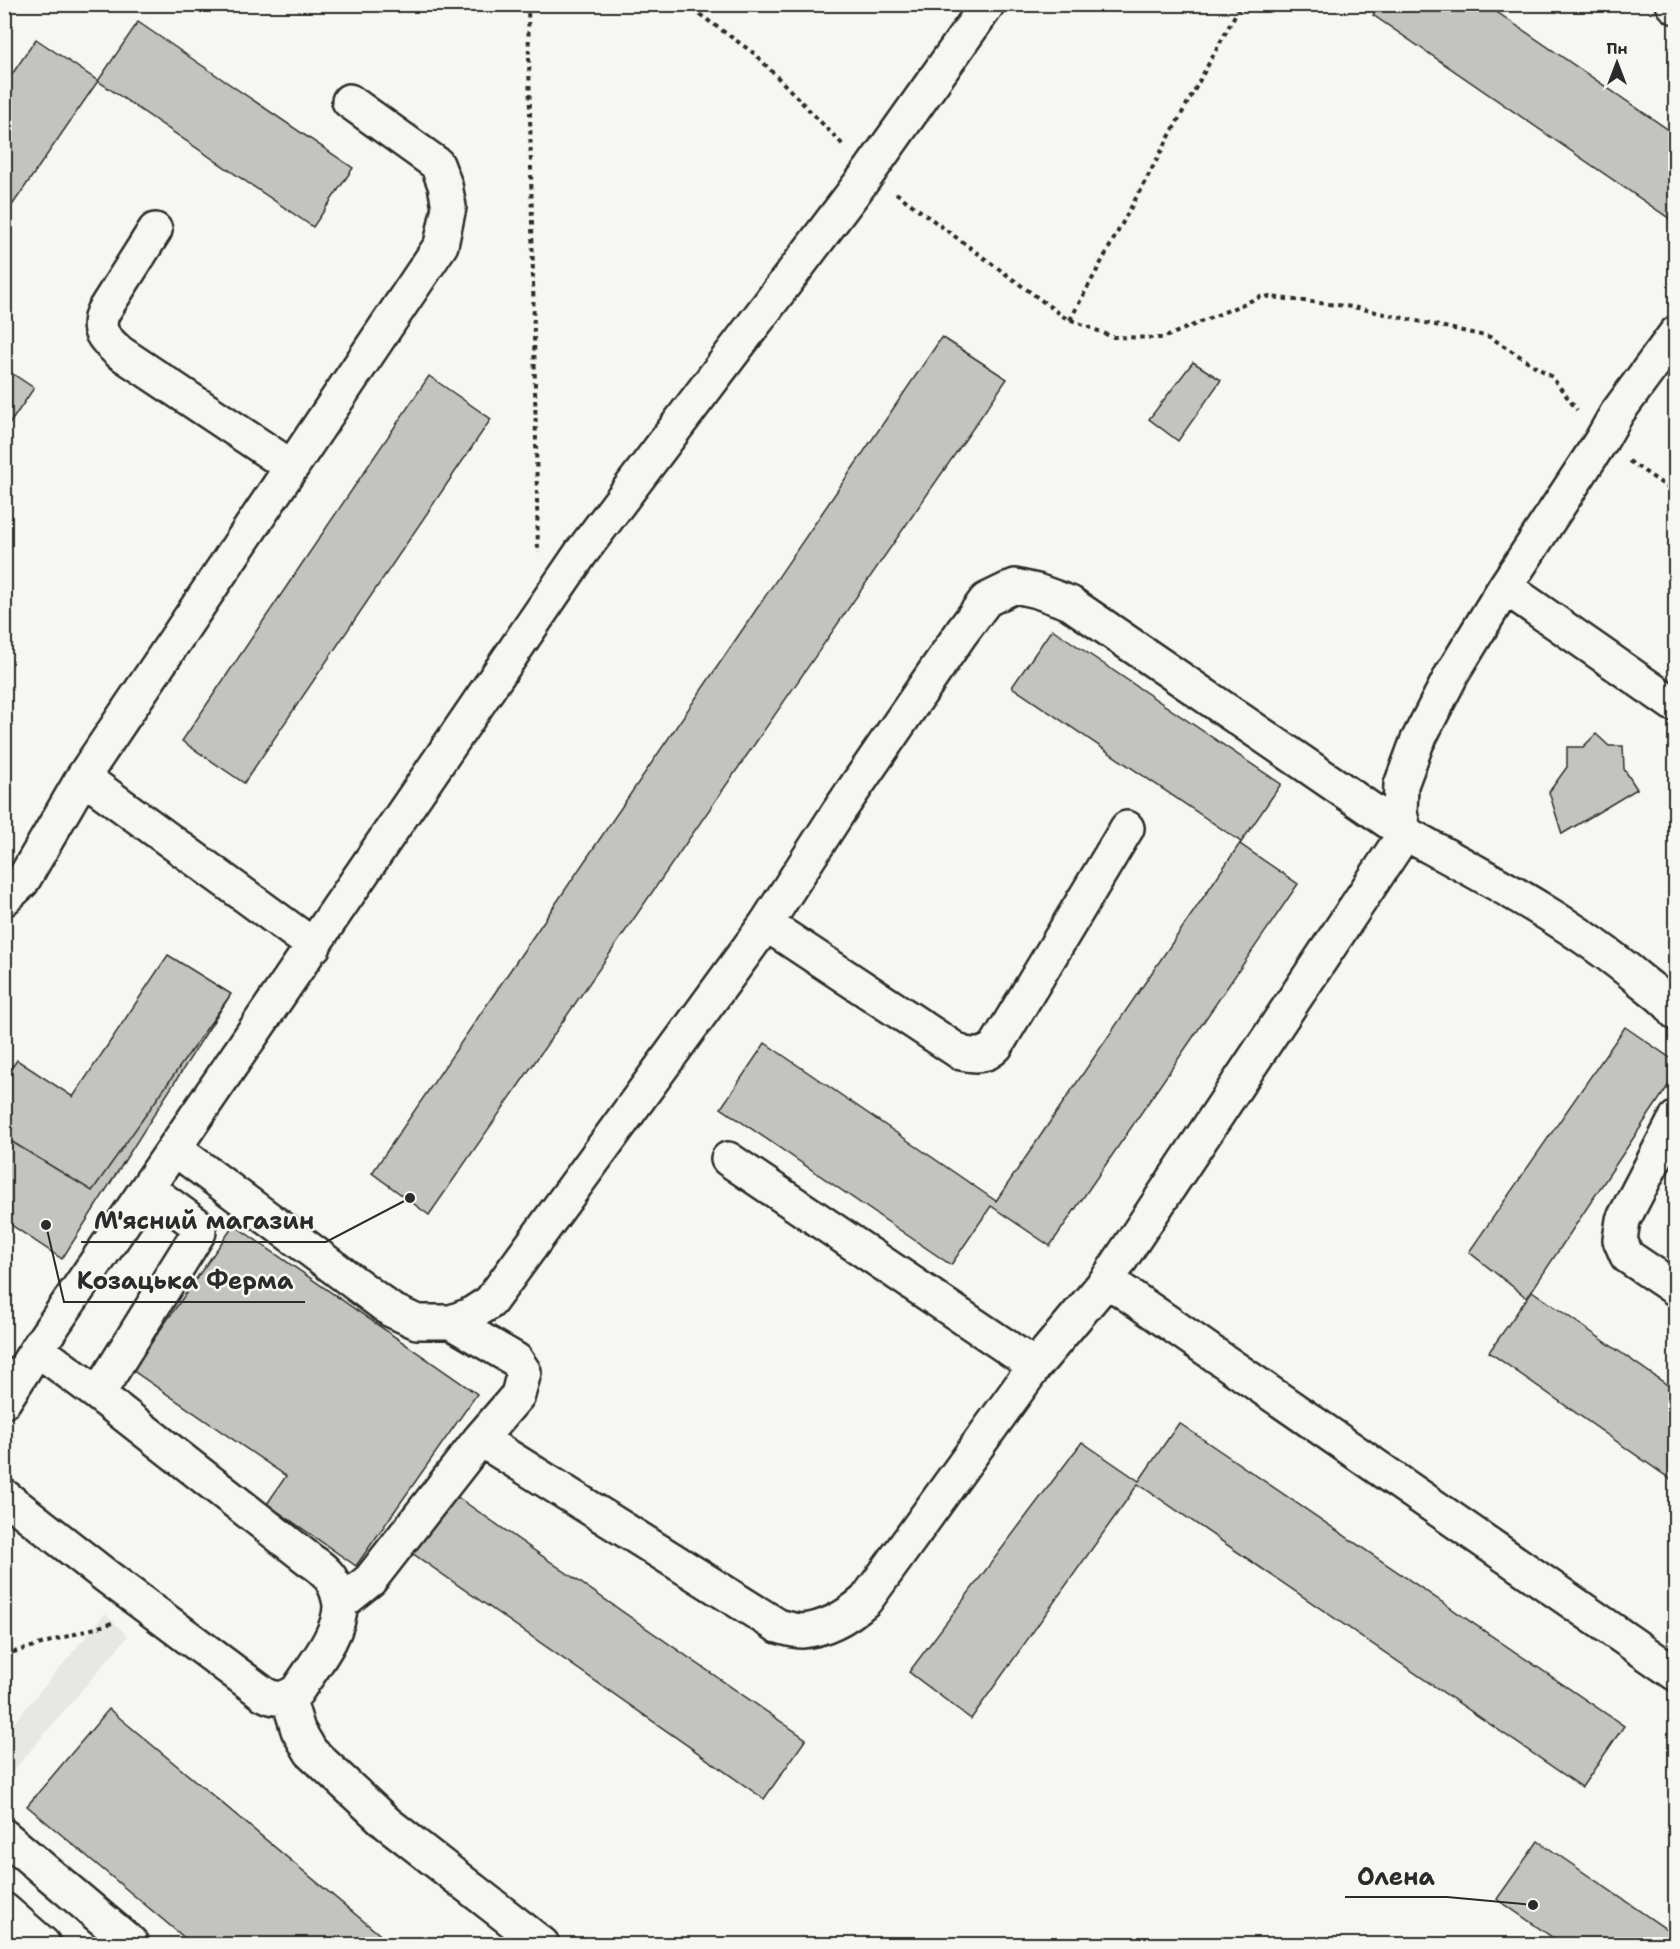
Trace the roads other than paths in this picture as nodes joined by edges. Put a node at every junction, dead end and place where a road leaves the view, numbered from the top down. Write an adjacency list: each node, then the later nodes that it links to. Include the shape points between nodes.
1 (988, 4): 13 (street, via 869,172 581,553)
2 (349, 100): 5 (street, via 437,164 449,207 441,245)
3 (155, 230): 5 (street, via 103,312 100,331 118,352)
4 (1676, 333): 6 (street, via 1617,413)
5 (290, 466): 8 (street)
6 (1505, 587): 7 (street); 10 (street, via 1452,674 1417,742 1401,785 1400,813)
7 (1672, 704)
8 (83, 777): 11 (street, via 22,882); 13 (street)
9 (1127, 828): 12 (street, via 996,1046 991,1052 976,1056 961,1053)
10 (1405, 833): 12 (street, via 1071,603 1015,586 986,600 962,632); 14 (street, via 1505,887 1603,951); 19 (street)
11 (4, 899)
12 (766, 924): 21 (street, via 490,1302)
13 (314, 946): 16 (street)
14 (1676, 1013)
15 (1676, 1118): 20 (street, via 1623,1220 1620,1240 1627,1256)
16 (175, 1149): 18 (street); 21 (street, via 391,1310 417,1322)
17 (728, 1159): 23 (street)
18 (147, 1188): 22 (street); 24 (street, via 191,1219 199,1226 199,1232)
19 (1107, 1280): 23 (street); 29 (street)
20 (1676, 1288)
21 (451, 1322): 26 (street, via 516,1360 524,1372 518,1395)
22 (37, 1349): 24 (street); 25 (street)
23 (1035, 1366): 26 (street, via 866,1600 823,1627 800,1631 778,1626)
24 (99, 1394): 28 (street, via 323,1568 332,1577)
25 (4, 1401)
26 (480, 1439): 28 (street, via 370,1580)
27 (4, 1496): 30 (street, via 264,1694 279,1699)
28 (340, 1604): 30 (street, via 337,1628 297,1691)
29 (1676, 1674)
30 (288, 1697): 35 (street, via 298,1730 311,1752 387,1823)
31 (9, 1851): 34 (street)
32 (4, 1910): 33 (street)
33 (43, 1944)
34 (132, 1944)
35 (542, 1944)

